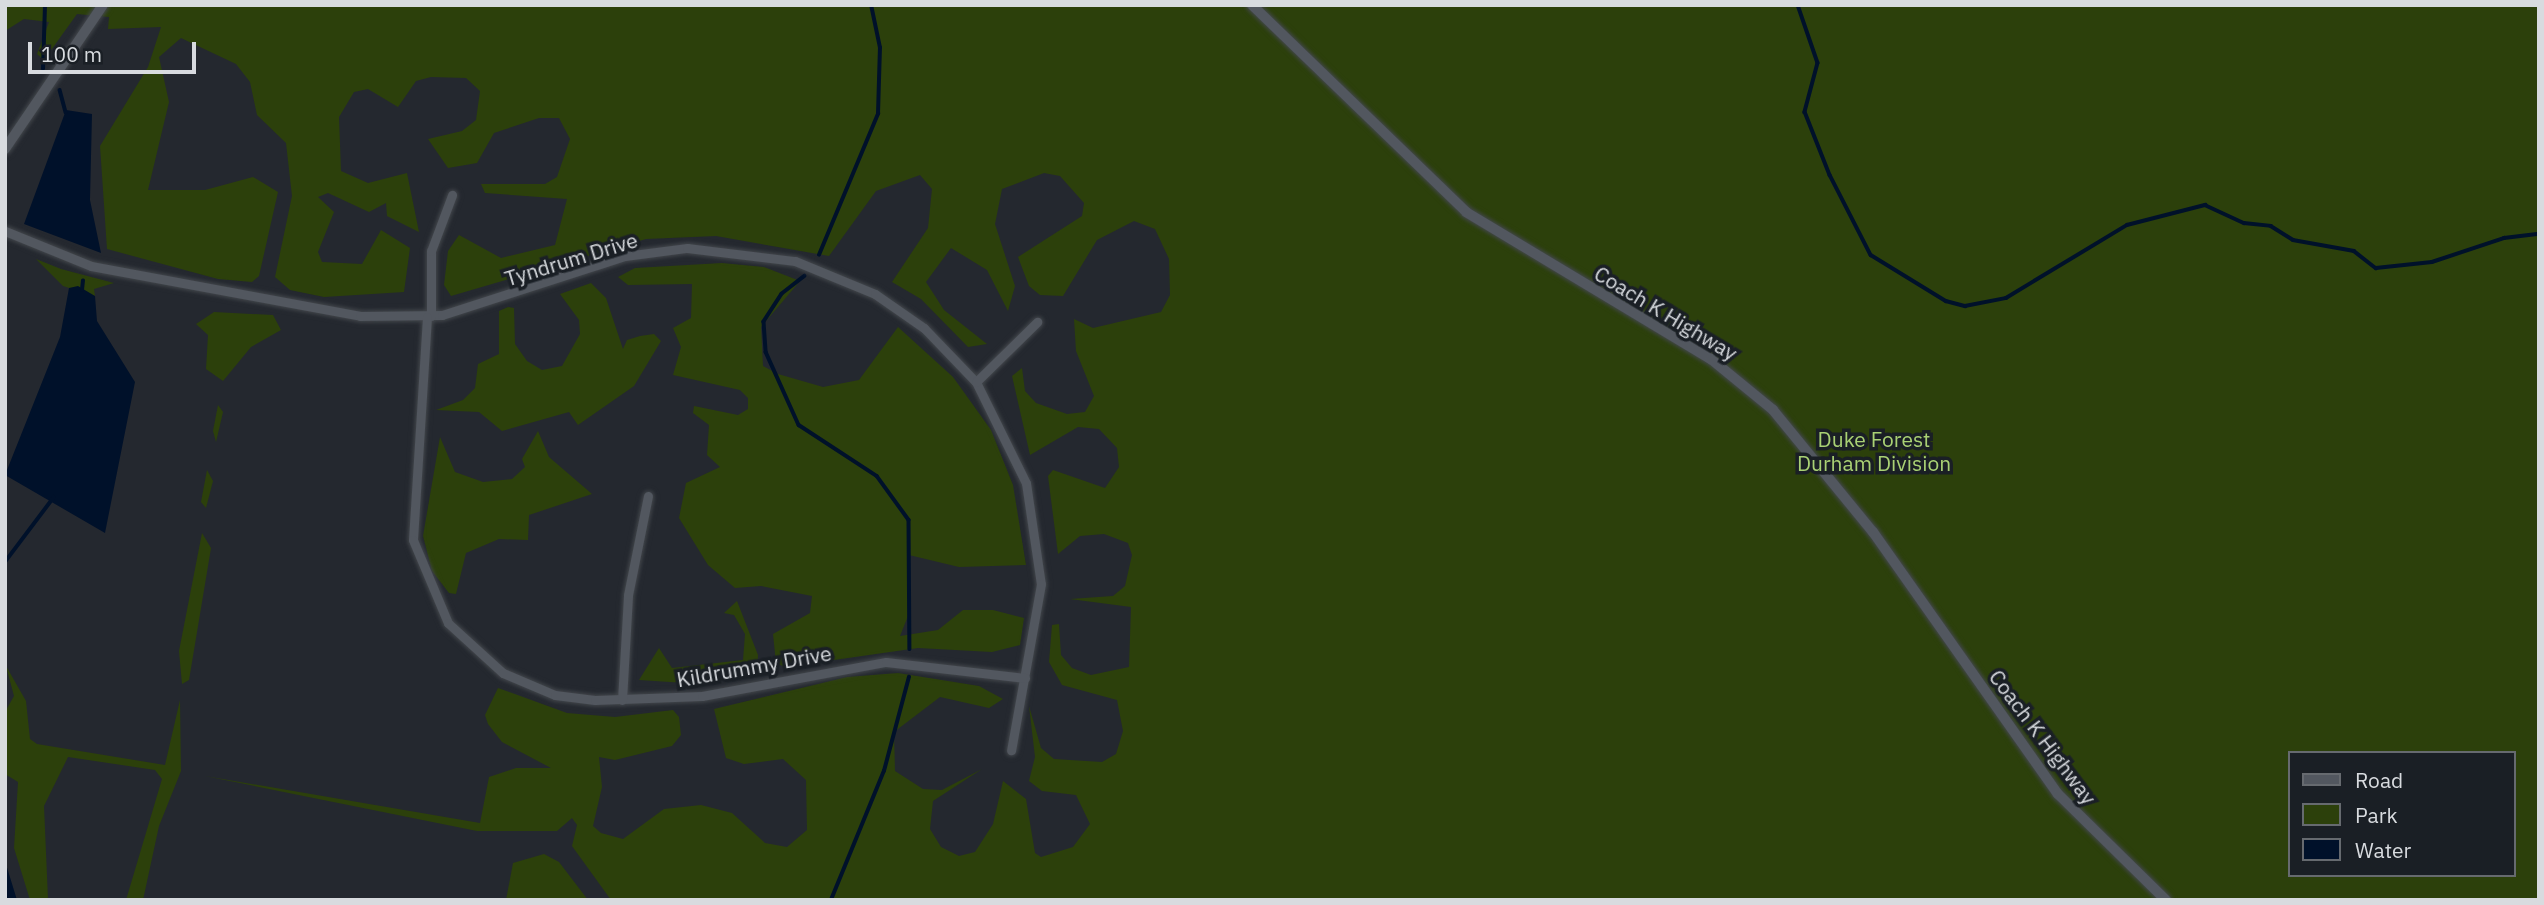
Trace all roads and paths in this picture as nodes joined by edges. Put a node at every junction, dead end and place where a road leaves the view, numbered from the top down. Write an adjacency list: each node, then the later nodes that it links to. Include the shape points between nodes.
1 (103, 5): 3 (street)
2 (1252, 5): 13 (street, Coach K Highway, via 1466,212 1711,359 1773,410 1873,531 2058,794)
3 (5, 149)
4 (452, 195): 6 (street, Kildrummy Drive, via 431,251)
5 (5, 231): 6 (street, Tyndrum Drive, via 63,258 192,288 329,313)
6 (429, 317): 8 (street, Tyndrum Drive, via 625,256 687,248 751,252 807,264 875,293 924,328); 11 (street, Kildrummy Drive, via 412,530 436,603 464,640 511,678 555,695)
7 (1037, 322): 8 (street)
8 (976, 382): 10 (street, Tyndrum Drive, via 1021,467 1040,546 1038,613)
9 (648, 496): 11 (street, via 628,595)
10 (1025, 678): 11 (street, Kildrummy Drive, via 886,662 702,696); 12 (street, Tyndrum Drive)
11 (622, 700)
12 (1011, 750)
13 (2166, 900)

